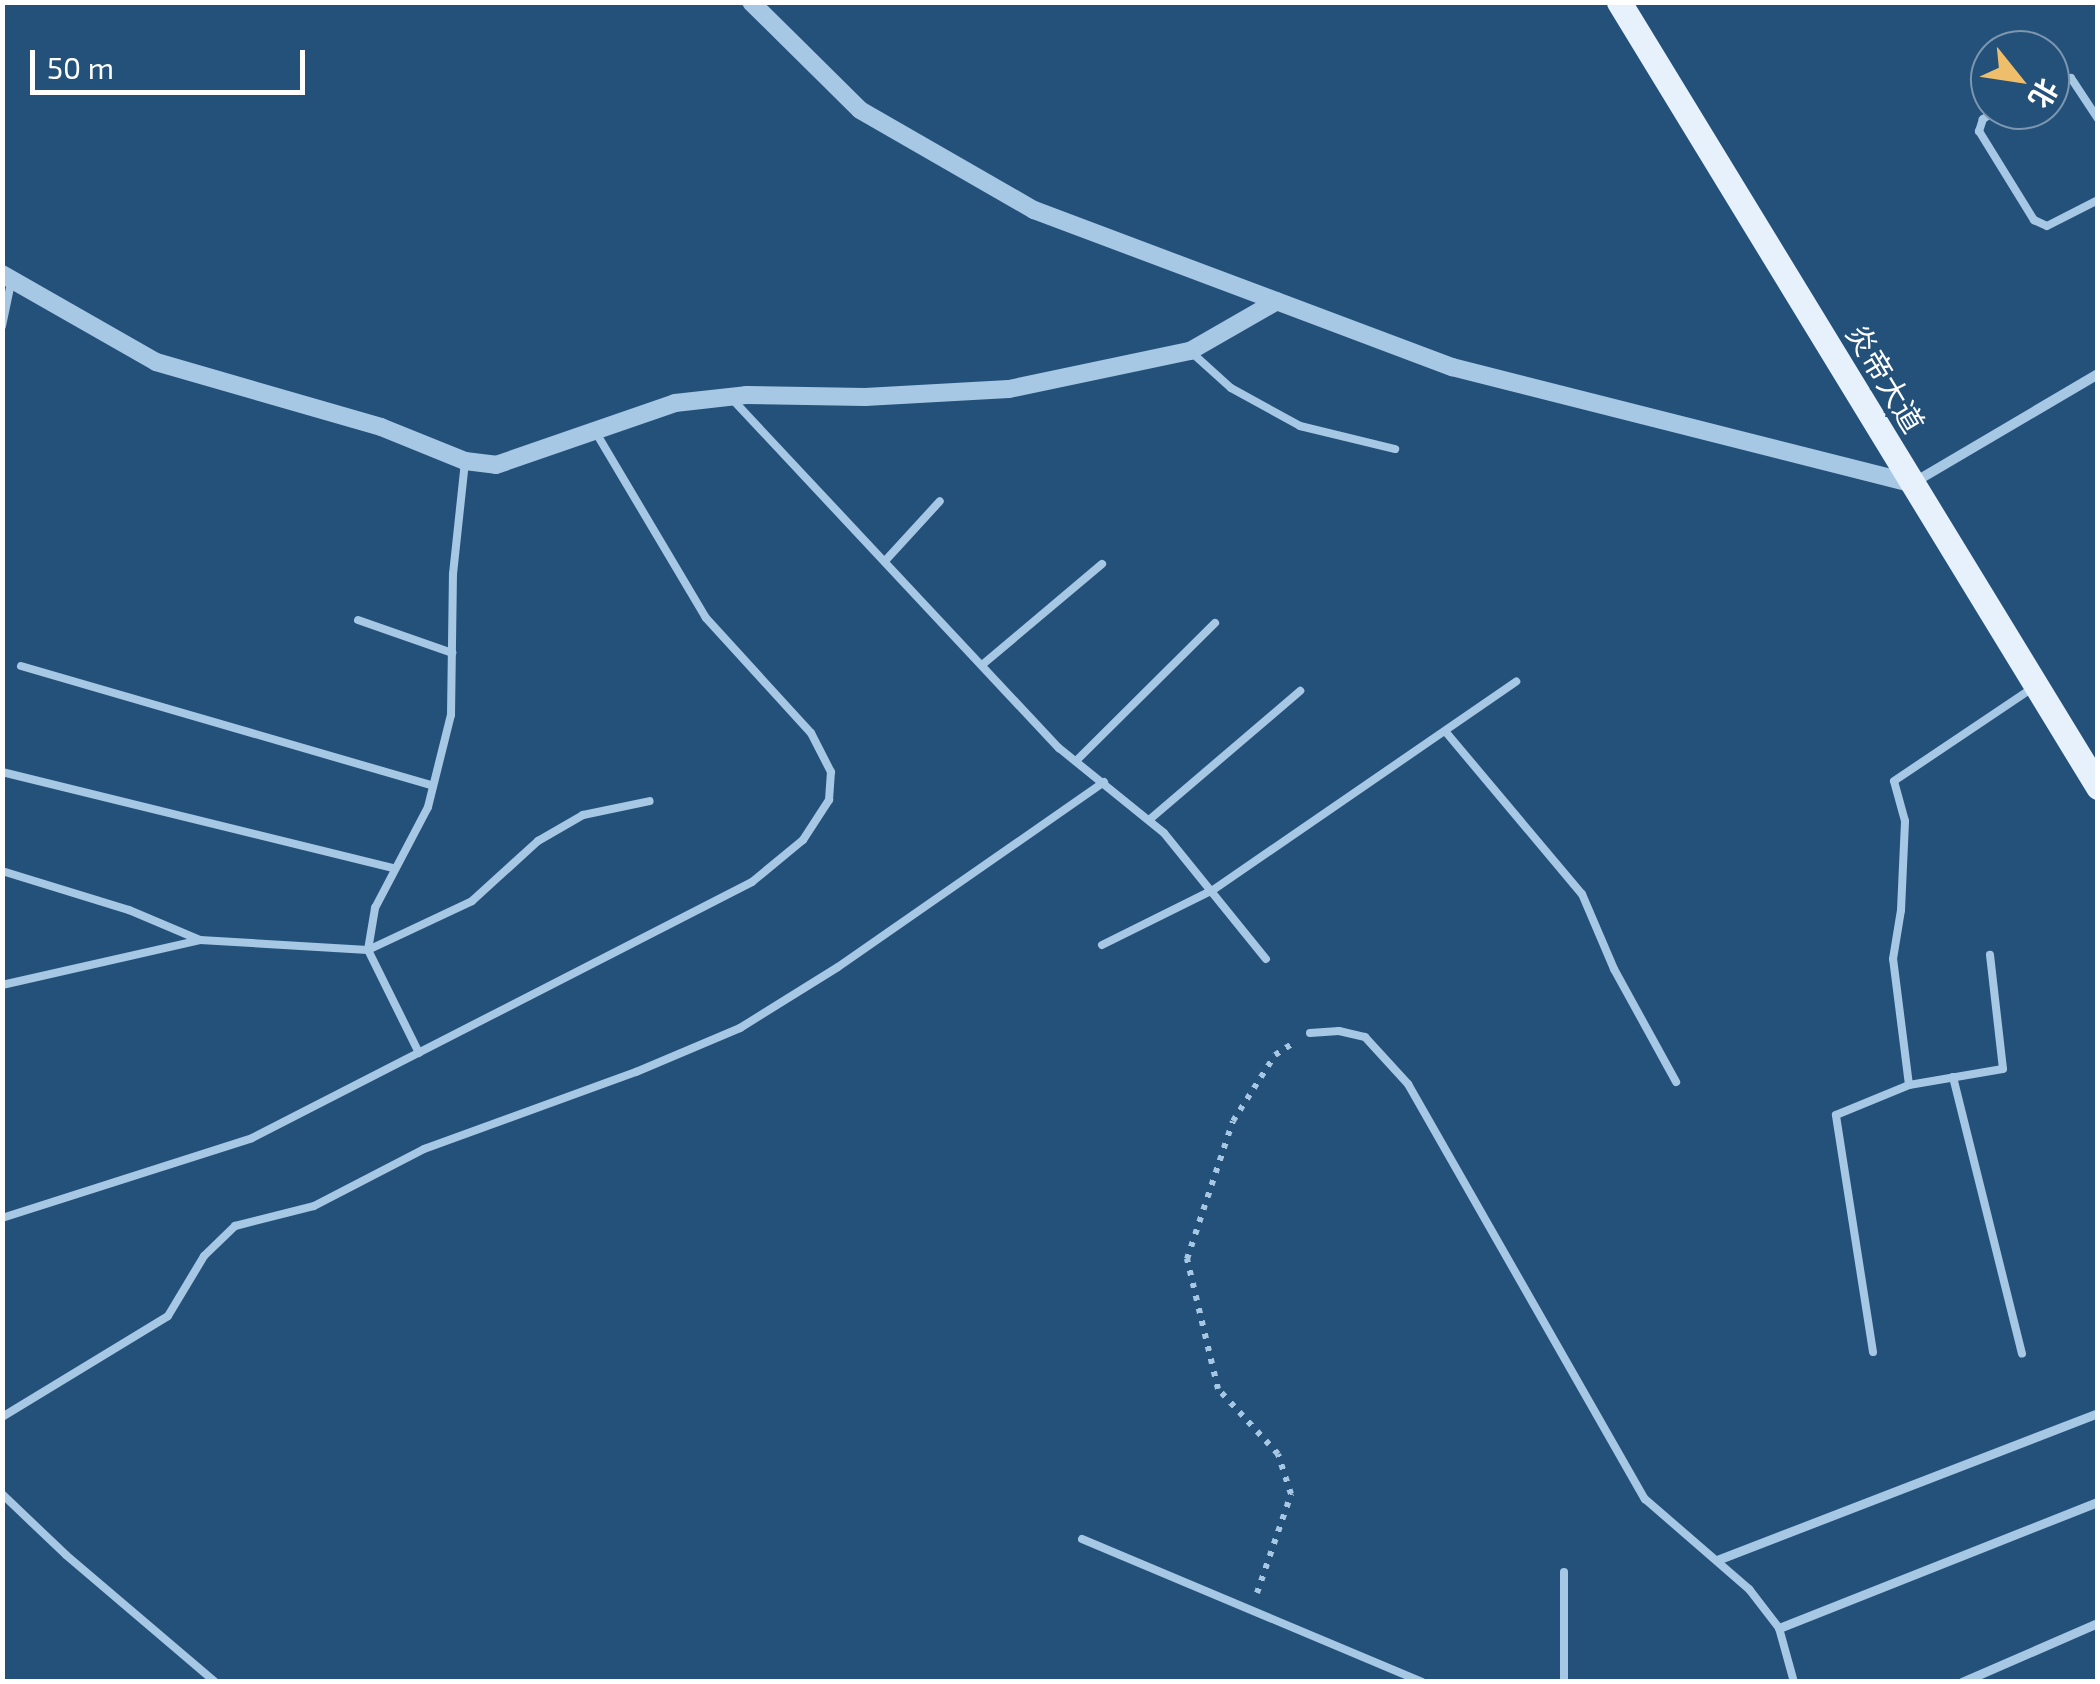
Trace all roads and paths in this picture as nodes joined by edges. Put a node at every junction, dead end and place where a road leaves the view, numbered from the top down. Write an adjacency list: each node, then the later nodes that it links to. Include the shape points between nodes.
1 (751, 2): 8 (street, via 860,110 1034,210)
2 (1620, 2): 16 (main road, 炎帝大道)
3 (2070, 78): 4 (lane)
4 (2098, 119)
5 (1980, 130): 6 (lane, via 2034,220 2047,226)
6 (2098, 200)
7 (7, 276): 9 (lane); 15 (street, via 156,362 381,427)
8 (1276, 301): 10 (street); 16 (street, via 1452,367)
9 (2, 326)
10 (1190, 352): 12 (street, via 1009,389 865,398); 14 (lane, via 1231,388 1300,426)
11 (2098, 374): 16 (street)
12 (730, 396): 13 (street, via 676,402); 18 (lane)
13 (594, 430): 15 (street, via 496,465); 46 (lane, via 706,618 811,733 831,772 828,800 803,840 752,882)
14 (1394, 449)
15 (465, 461): 22 (lane)
16 (1913, 484): 26 (main road, 炎帝大道)
17 (940, 501): 18 (lane)
18 (885, 561): 23 (lane)
19 (1102, 564): 23 (lane)
20 (358, 620): 22 (lane)
21 (1215, 622): 29 (lane)
22 (452, 653): 32 (lane, via 451,715)
23 (982, 665): 29 (lane)
24 (21, 666): 32 (lane)
25 (1516, 682): 28 (lane)
26 (2036, 686): 33 (main road, 炎帝大道); 49 (lane, via 1894,781 1905,822 1893,958)
27 (1300, 691): 35 (lane)
28 (1445, 732): 38 (lane); 48 (lane, via 1582,894)
29 (1076, 761): 31 (lane)
30 (2, 772): 36 (lane)
31 (1104, 782): 35 (lane); 54 (lane, via 740,1028 424,1149 314,1206 235,1226 204,1256 168,1316)
32 (434, 786): 36 (lane)
33 (2098, 787)
34 (650, 801): 41 (lane, via 584,815 538,841 472,901)
35 (1149, 820): 38 (lane)
36 (393, 868): 41 (lane, via 375,908)
37 (2, 872): 39 (lane, via 130,910)
38 (1213, 890): 40 (lane); 43 (lane)
39 (200, 940): 41 (lane); 44 (lane)
40 (1102, 945)
41 (368, 950): 46 (lane)
42 (1990, 956): 47 (lane, via 2003,1069)
43 (1266, 959)
44 (2, 985)
45 (1310, 1032): 58 (lane, via 1365,1037 1408,1084 1645,1499); 60 (path, via 1275,1055 1234,1121 1187,1260 1218,1389 1278,1454 1291,1494)
46 (419, 1052): 50 (lane, via 252,1138)
47 (1953, 1077): 49 (lane); 52 (lane)
48 (1676, 1082)
49 (1909, 1085): 51 (lane, via 1836,1115)
50 (2, 1218)
51 (1873, 1352)
52 (2022, 1354)
53 (2098, 1412): 58 (street)
54 (2, 1417)
55 (2, 1494): 63 (lane)
56 (2098, 1502): 62 (street)
57 (1082, 1538): 60 (lane)
58 (1717, 1560): 62 (lane)
59 (1564, 1572): 65 (lane)
60 (1252, 1610): 64 (lane)
61 (2098, 1623): 67 (street)
62 (1779, 1628): 66 (lane)
63 (215, 1682)
64 (1422, 1682)
65 (1564, 1682)
66 (1794, 1682)
67 (1962, 1682)

